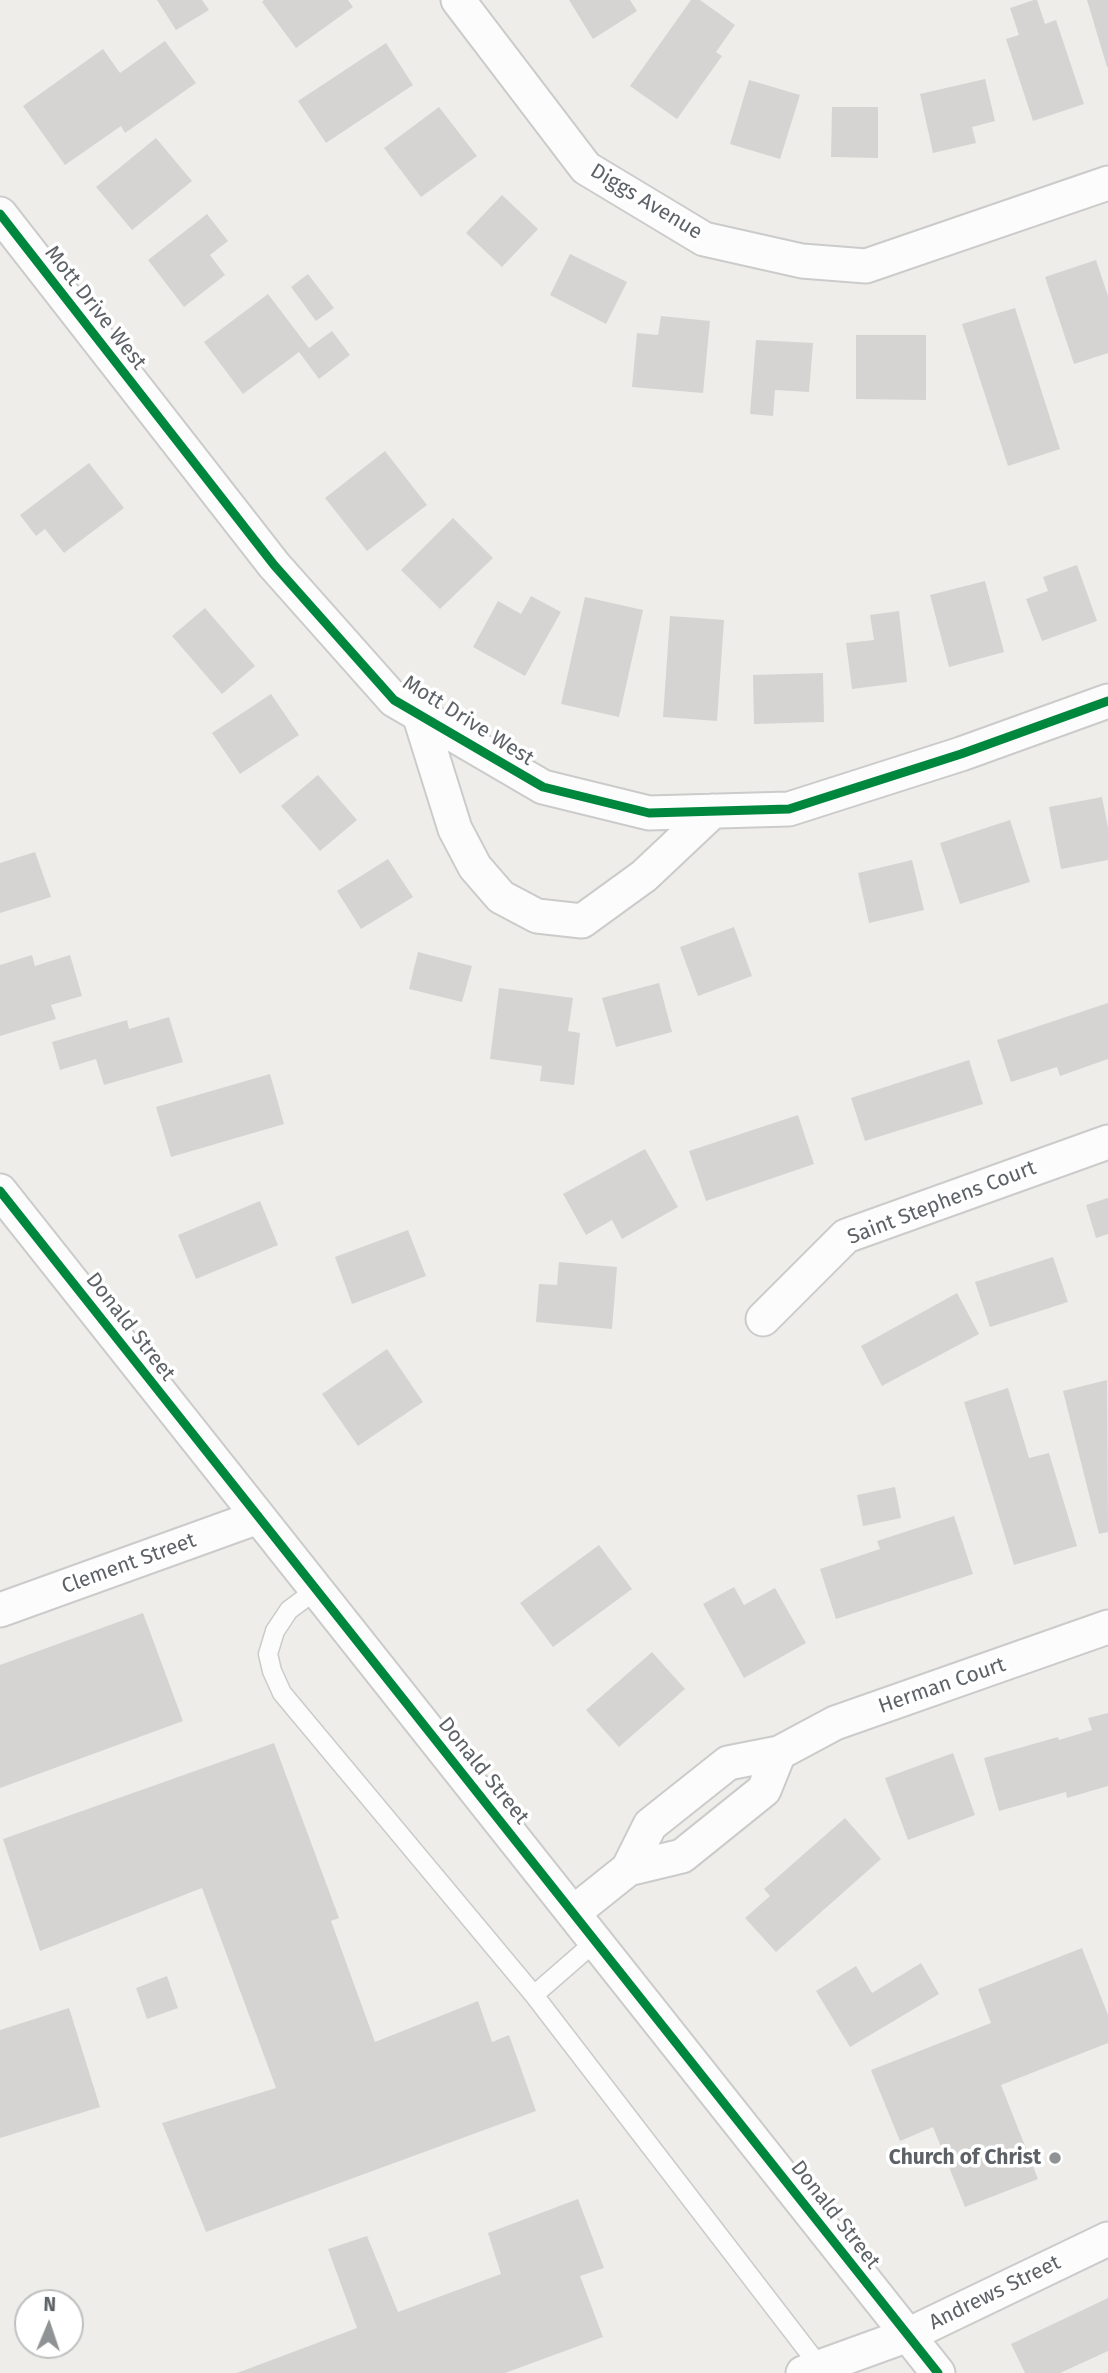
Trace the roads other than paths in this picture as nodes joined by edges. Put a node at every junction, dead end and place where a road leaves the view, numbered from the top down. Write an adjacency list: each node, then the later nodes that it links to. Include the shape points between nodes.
1 (458, 0): 2 (street, Diggs Avenue, via 586,168 704,239 802,261 866,266)
2 (1108, 183)
3 (0, 214): 5 (street, Mott Drive West, via 274,565 394,700)
4 (1108, 701): 6 (street, Mott Drive West, via 789,809)
5 (419, 714): 6 (street, Mott Drive West, via 543,787 649,813); 6 (street, via 455,829 475,867 501,897 537,916 582,921 644,876)
6 (713, 811)
7 (1108, 1142): 9 (street, Saint Stephens Court, via 846,1236)
8 (0, 1191): 10 (street, Donald Street)
9 (763, 1319)
10 (258, 1517): 11 (street, Donald Street); 12 (street, Clement Street)
11 (316, 1590): 16 (street, Donald Street); 18 (lane, via 289,1610 275,1631 268,1654 282,1693)
12 (0, 1610)
13 (1108, 1627): 14 (street, Herman Court, via 835,1723)
14 (779, 1753): 15 (street, Herman Court, via 764,1790 681,1856); 15 (street, Herman Court, via 728,1763 650,1825)
15 (628, 1869): 16 (street, Herman Court)
16 (573, 1913): 17 (street, Donald Street)
17 (596, 1941): 18 (lane); 20 (street, Donald Street)
18 (534, 1995): 21 (lane)
19 (1108, 2239): 20 (street, Andrews Street)
20 (908, 2335): 21 (street, Andrews Street); 22 (street, Donald Street)
21 (811, 2370)
22 (938, 2373)

